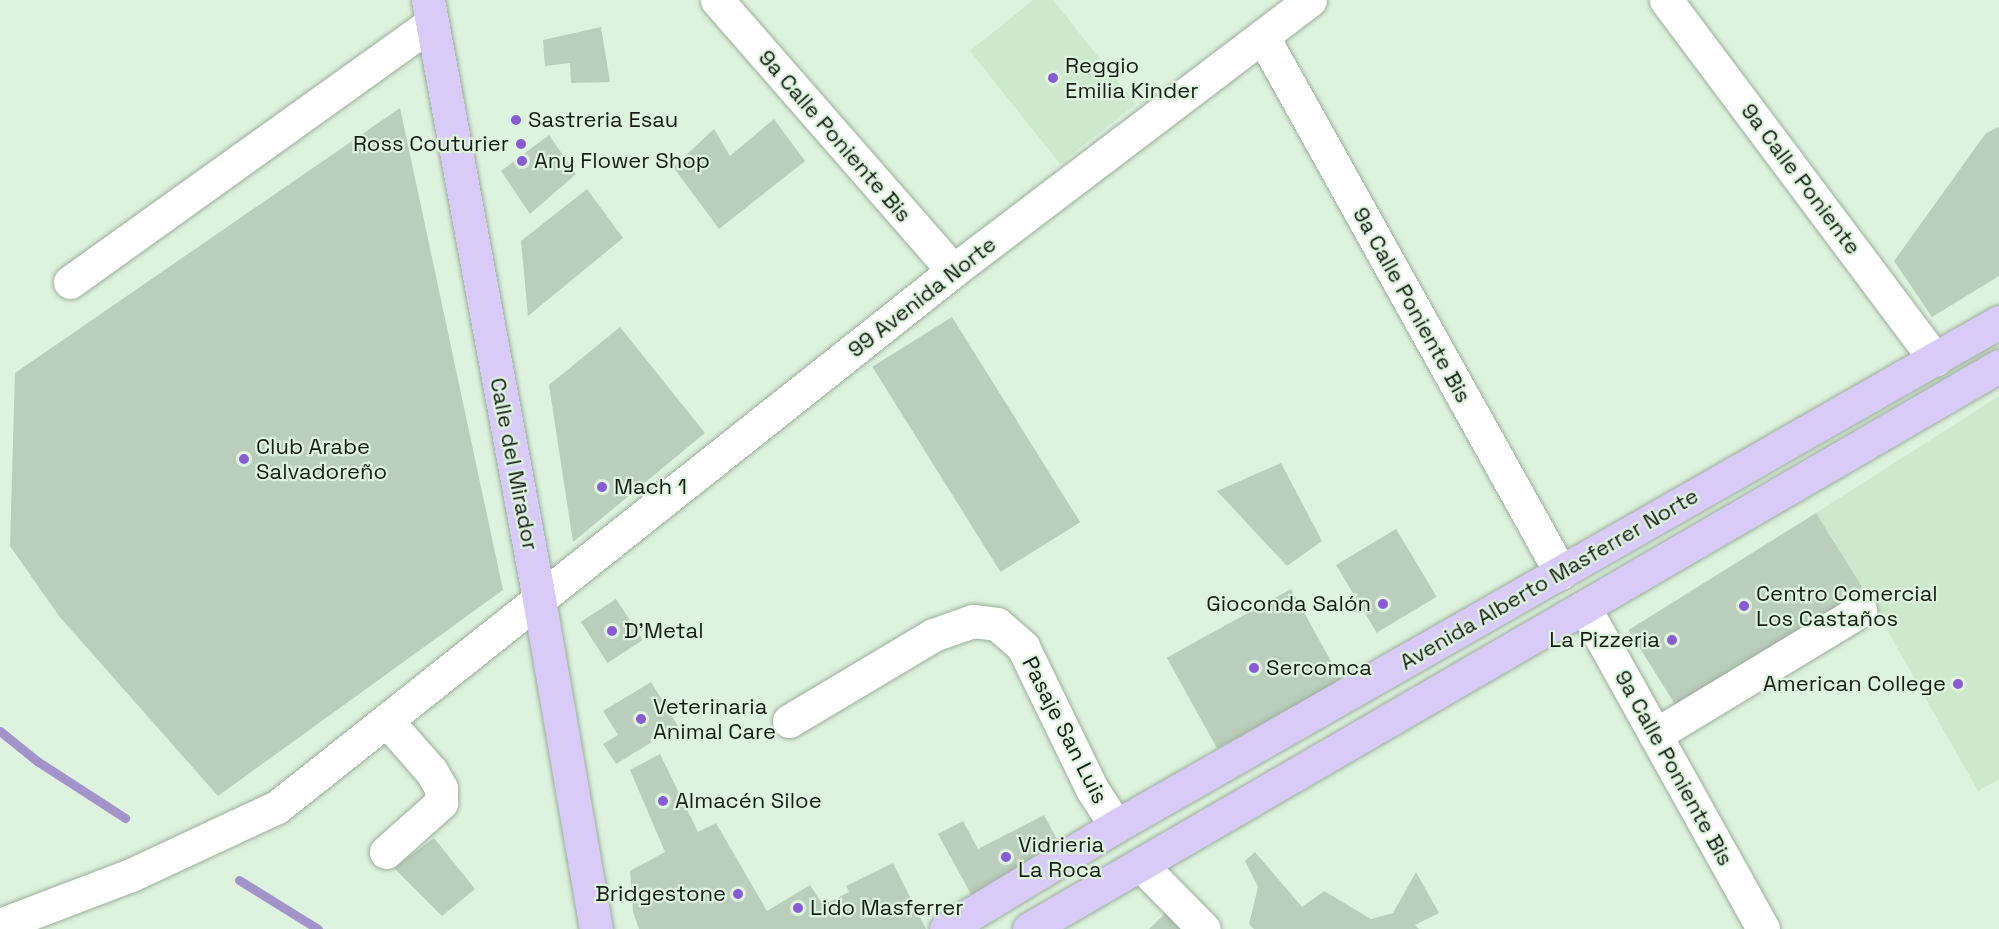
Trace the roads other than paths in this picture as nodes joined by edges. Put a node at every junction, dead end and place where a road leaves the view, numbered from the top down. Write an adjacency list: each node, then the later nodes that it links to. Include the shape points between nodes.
1 (717, 0): 6 (street, 9a Calle Poniente Bis)
2 (1310, 0): 5 (street, 99 Avenida Norte)
3 (1666, 0): 9 (street, 9a Calle Poniente)
4 (437, 8): 7 (street); 12 (main road, Calle del Mirador)
5 (1263, 37): 6 (street, 99 Avenida Norte); 11 (street, 9a Calle Poniente Bis)
6 (953, 271): 12 (street, 99 Avenida Norte)
7 (70, 282)
8 (1999, 322): 9 (main road, Avenida Alberto Masferrer Norte)
9 (1935, 359): 11 (main road, Avenida Alberto Masferrer Norte)
10 (1999, 366): 13 (main road, Avenida Alberto Masferrer Norte)
11 (1561, 573): 18 (main road, Avenida Alberto Masferrer Norte)
12 (547, 594): 15 (street, 99 Avenida Norte); 22 (main road, Calle del Mirador); 23 (main road, Calle del Mirador)
13 (1584, 607): 17 (street, 9a Calle Poniente Bis); 20 (main road, Avenida Alberto Masferrer Norte)
14 (1860, 611): 17 (street)
15 (387, 721): 19 (street, via 430,771 441,788 441,803); 21 (street, 99 Avenida Norte, via 277,807 131,875)
16 (789, 722): 18 (street, Pasaje San Luis, via 933,635 973,621 997,624 1023,647 1092,789)
17 (1655, 735): 27 (street, 9a Calle Poniente Bis)
18 (1116, 826): 24 (main road, Avenida Alberto Masferrer Norte)
19 (386, 852)
20 (1142, 866): 25 (main road, Avenida Alberto Masferrer Norte); 26 (street)
21 (0, 925)
22 (596, 929)
23 (615, 929)
24 (945, 929)
25 (1029, 929)
26 (1204, 929)
27 (1763, 929)

